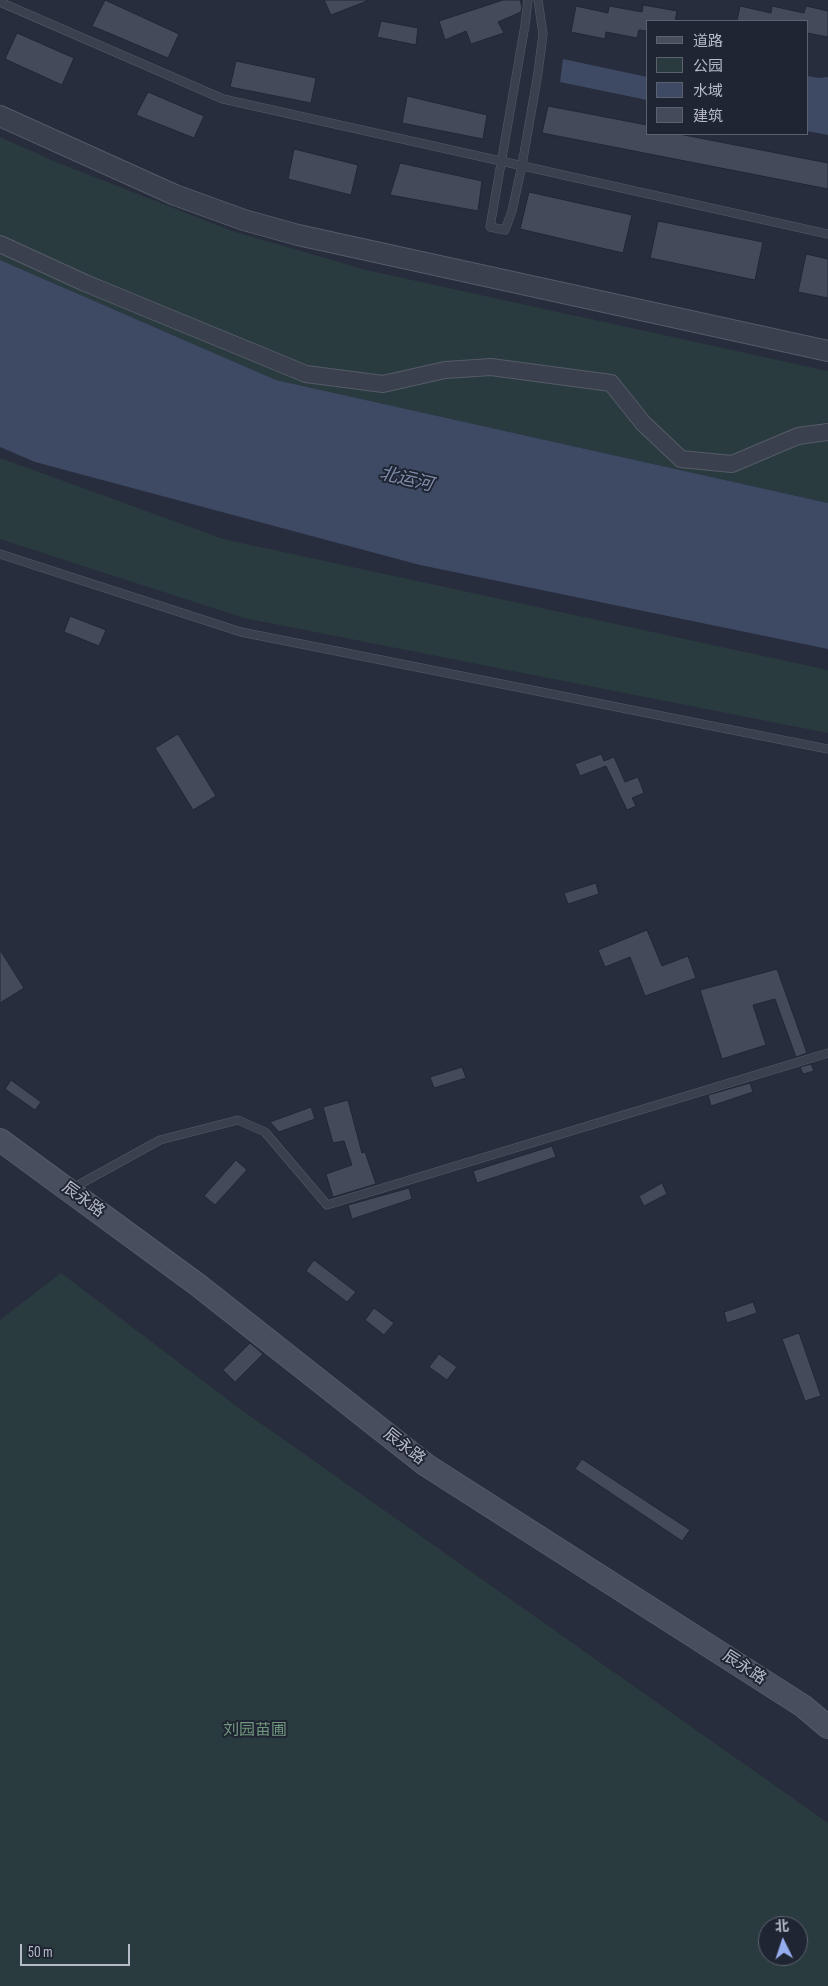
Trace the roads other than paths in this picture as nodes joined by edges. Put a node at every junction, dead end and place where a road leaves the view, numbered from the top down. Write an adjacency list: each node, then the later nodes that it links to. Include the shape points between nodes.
1 (528, 0): 5 (lane)
2 (538, 0): 6 (lane, via 543,34)
3 (0, 2): 5 (lane, via 223,99)
4 (0, 116): 9 (street, via 175,195 289,233)
5 (502, 161): 6 (lane); 6 (lane, via 490,227 505,230)
6 (522, 165): 7 (lane)
7 (828, 234)
8 (0, 244): 10 (street, via 84,283 306,374 383,384 445,370 491,367 611,383 643,423 681,459 732,464 798,436)
9 (828, 351)
10 (828, 432)
11 (0, 554): 12 (lane, via 241,632)
12 (828, 749)
13 (828, 1053): 15 (lane, via 327,1205 265,1132 238,1120 160,1140)
14 (0, 1140): 15 (main road, 辰永路)
15 (69, 1190): 16 (main road, 辰永路, via 198,1284 426,1465 803,1706)
16 (828, 1727)

